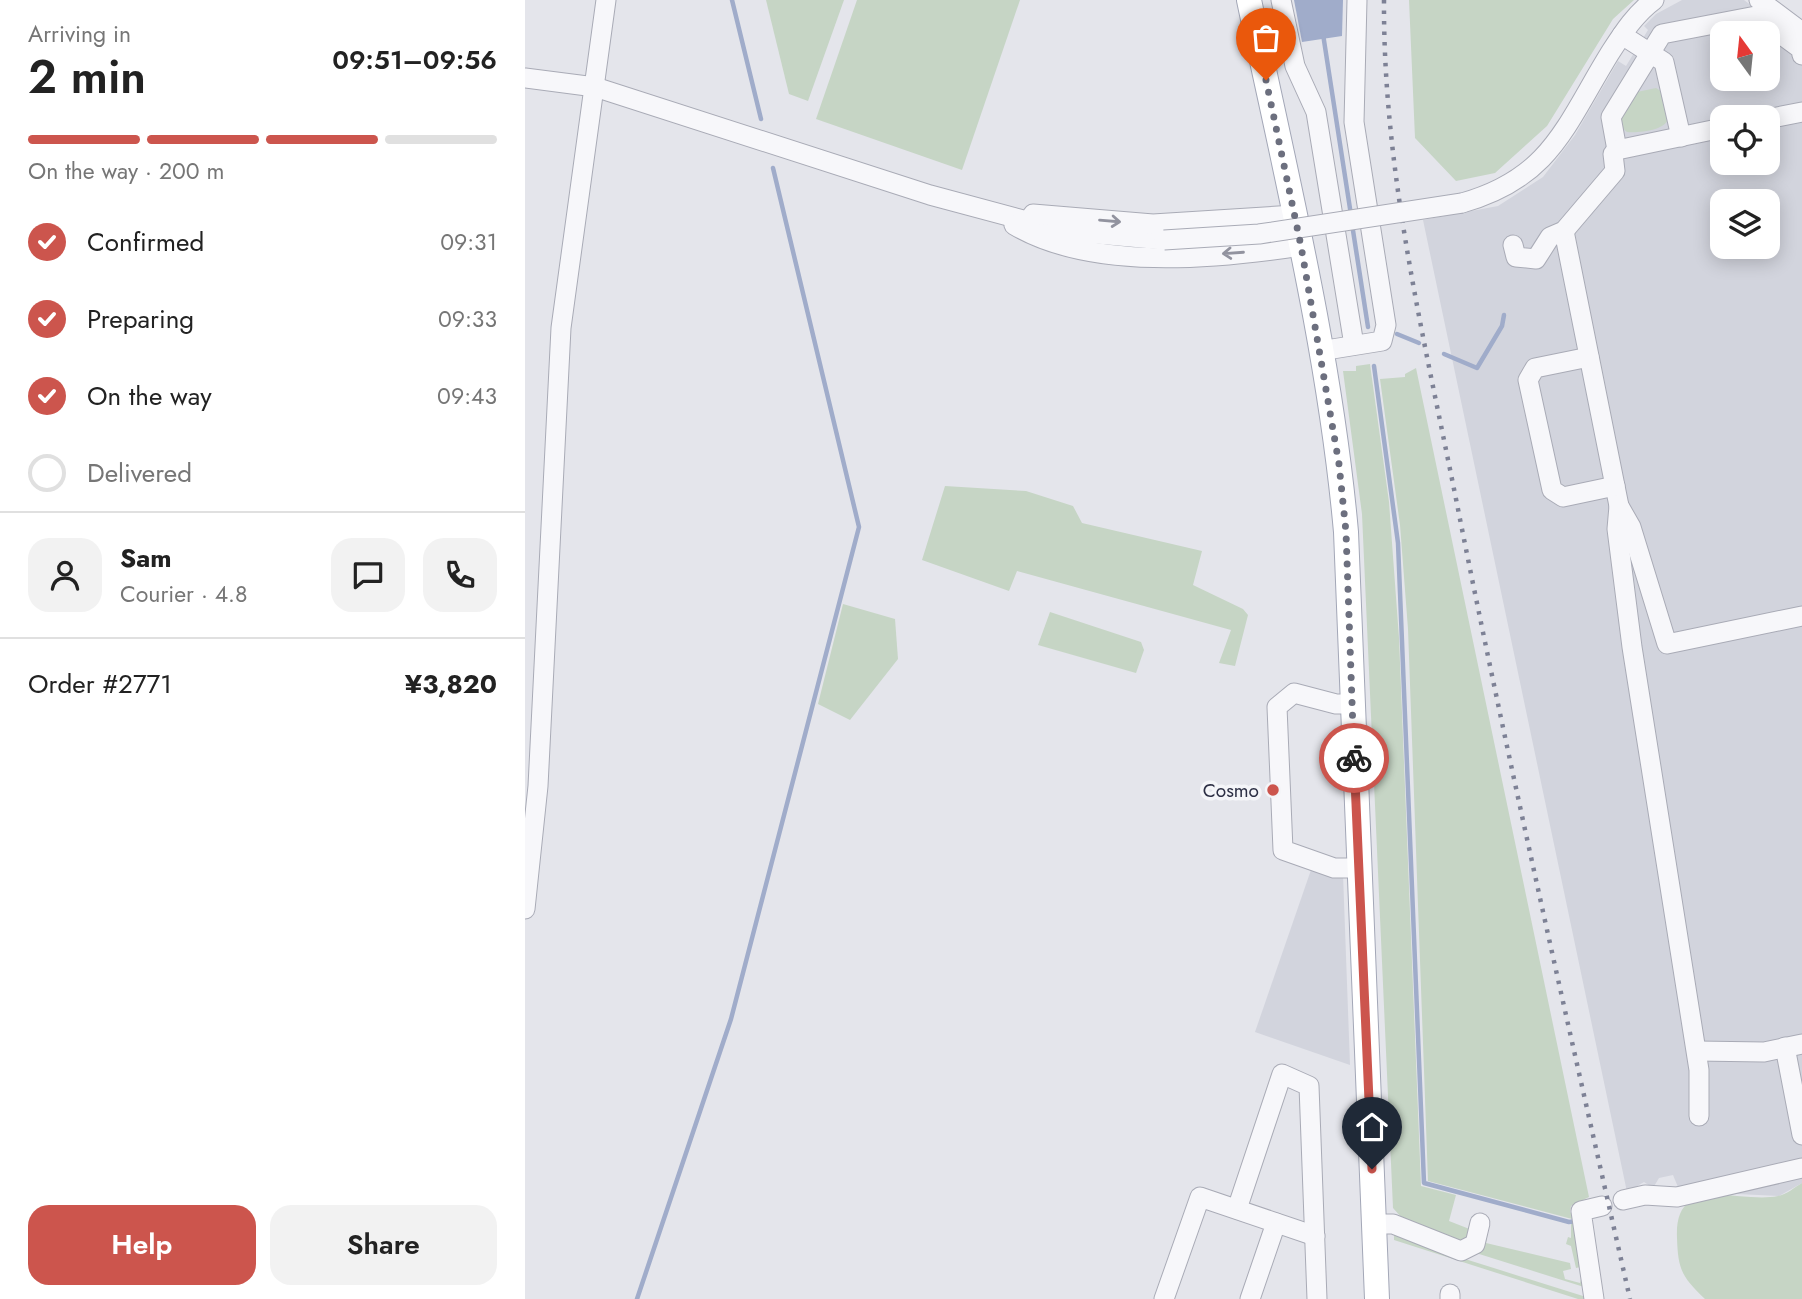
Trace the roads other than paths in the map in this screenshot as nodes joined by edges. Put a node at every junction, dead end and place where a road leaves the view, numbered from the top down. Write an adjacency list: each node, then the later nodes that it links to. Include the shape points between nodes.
1 (606, 0): 12 (street)
2 (1249, 0): 19 (main road)
3 (1281, 0): 23 (street, via 1295,66 1316,112)
4 (1357, 0): 23 (street, via 1354,122 1386,325 1382,341)
5 (1654, 0): 8 (street, via 1640,10)
6 (1759, 0): 7 (street)
7 (1802, 32)
8 (1622, 35): 9 (street); 18 (street, bridge, via 1535,168 1514,184 1462,204 1259,234 1164,240 1064,231)
9 (1651, 54): 10 (street, via 1662,34 1756,16 1801,49); 16 (street, via 1664,62); 17 (street, via 1611,117)
10 (1802, 55)
11 (525, 78): 12 (street)
12 (595, 87): 18 (street); 31 (street, via 561,328 538,786)
13 (1802, 112): 14 (street)
14 (1780, 116)
15 (1710, 131): 16 (street)
16 (1681, 137): 17 (street)
17 (1618, 150): 20 (street, via 1613,154 1615,171)
18 (993, 213): 19 (street, one-way to 19, via 1153,224); 22 (street, one-way to 18, via 1182,256 1108,252 1051,244)
19 (1294, 215): 22 (main road)
20 (1564, 231): 21 (street, via 1550,237 1536,259 1516,257); 25 (street)
21 (1513, 245)
22 (1301, 246): 24 (main road)
23 (1354, 345): 24 (street)
24 (1319, 351): 29 (main road, via 1342,491)
25 (1589, 357): 26 (street); 26 (street, via 1535,368 1528,380 1552,490 1563,497)
26 (1615, 486): 27 (street)
27 (1619, 506): 28 (street, via 1655,575 1667,644); 33 (street, via 1617,529 1632,647)
28 (1802, 616)
29 (1352, 704): 30 (main road); 30 (street, via 1336,705 1294,693 1277,707 1283,850 1334,868)
30 (1359, 868): 42 (main road)
31 (525, 909)
32 (1793, 1046): 33 (street, via 1764,1052); 35 (street)
33 (1697, 1051): 34 (street)
34 (1699, 1116)
35 (1802, 1135)
36 (1802, 1168): 37 (street, via 1677,1197 1645,1195)
37 (1623, 1200)
38 (1602, 1206): 48 (street, via 1581,1211)
39 (1237, 1209): 40 (street); 43 (street, via 1282,1074 1308,1086); 44 (street, via 1200,1197)
40 (1276, 1223): 43 (street); 45 (street)
41 (1480, 1223): 42 (street, via 1475,1244 1461,1251 1393,1224)
42 (1374, 1224): 47 (main road)
43 (1315, 1236): 46 (street)
44 (1164, 1299)
45 (1250, 1299)
46 (1317, 1299)
47 (1377, 1299)
48 (1594, 1299)

